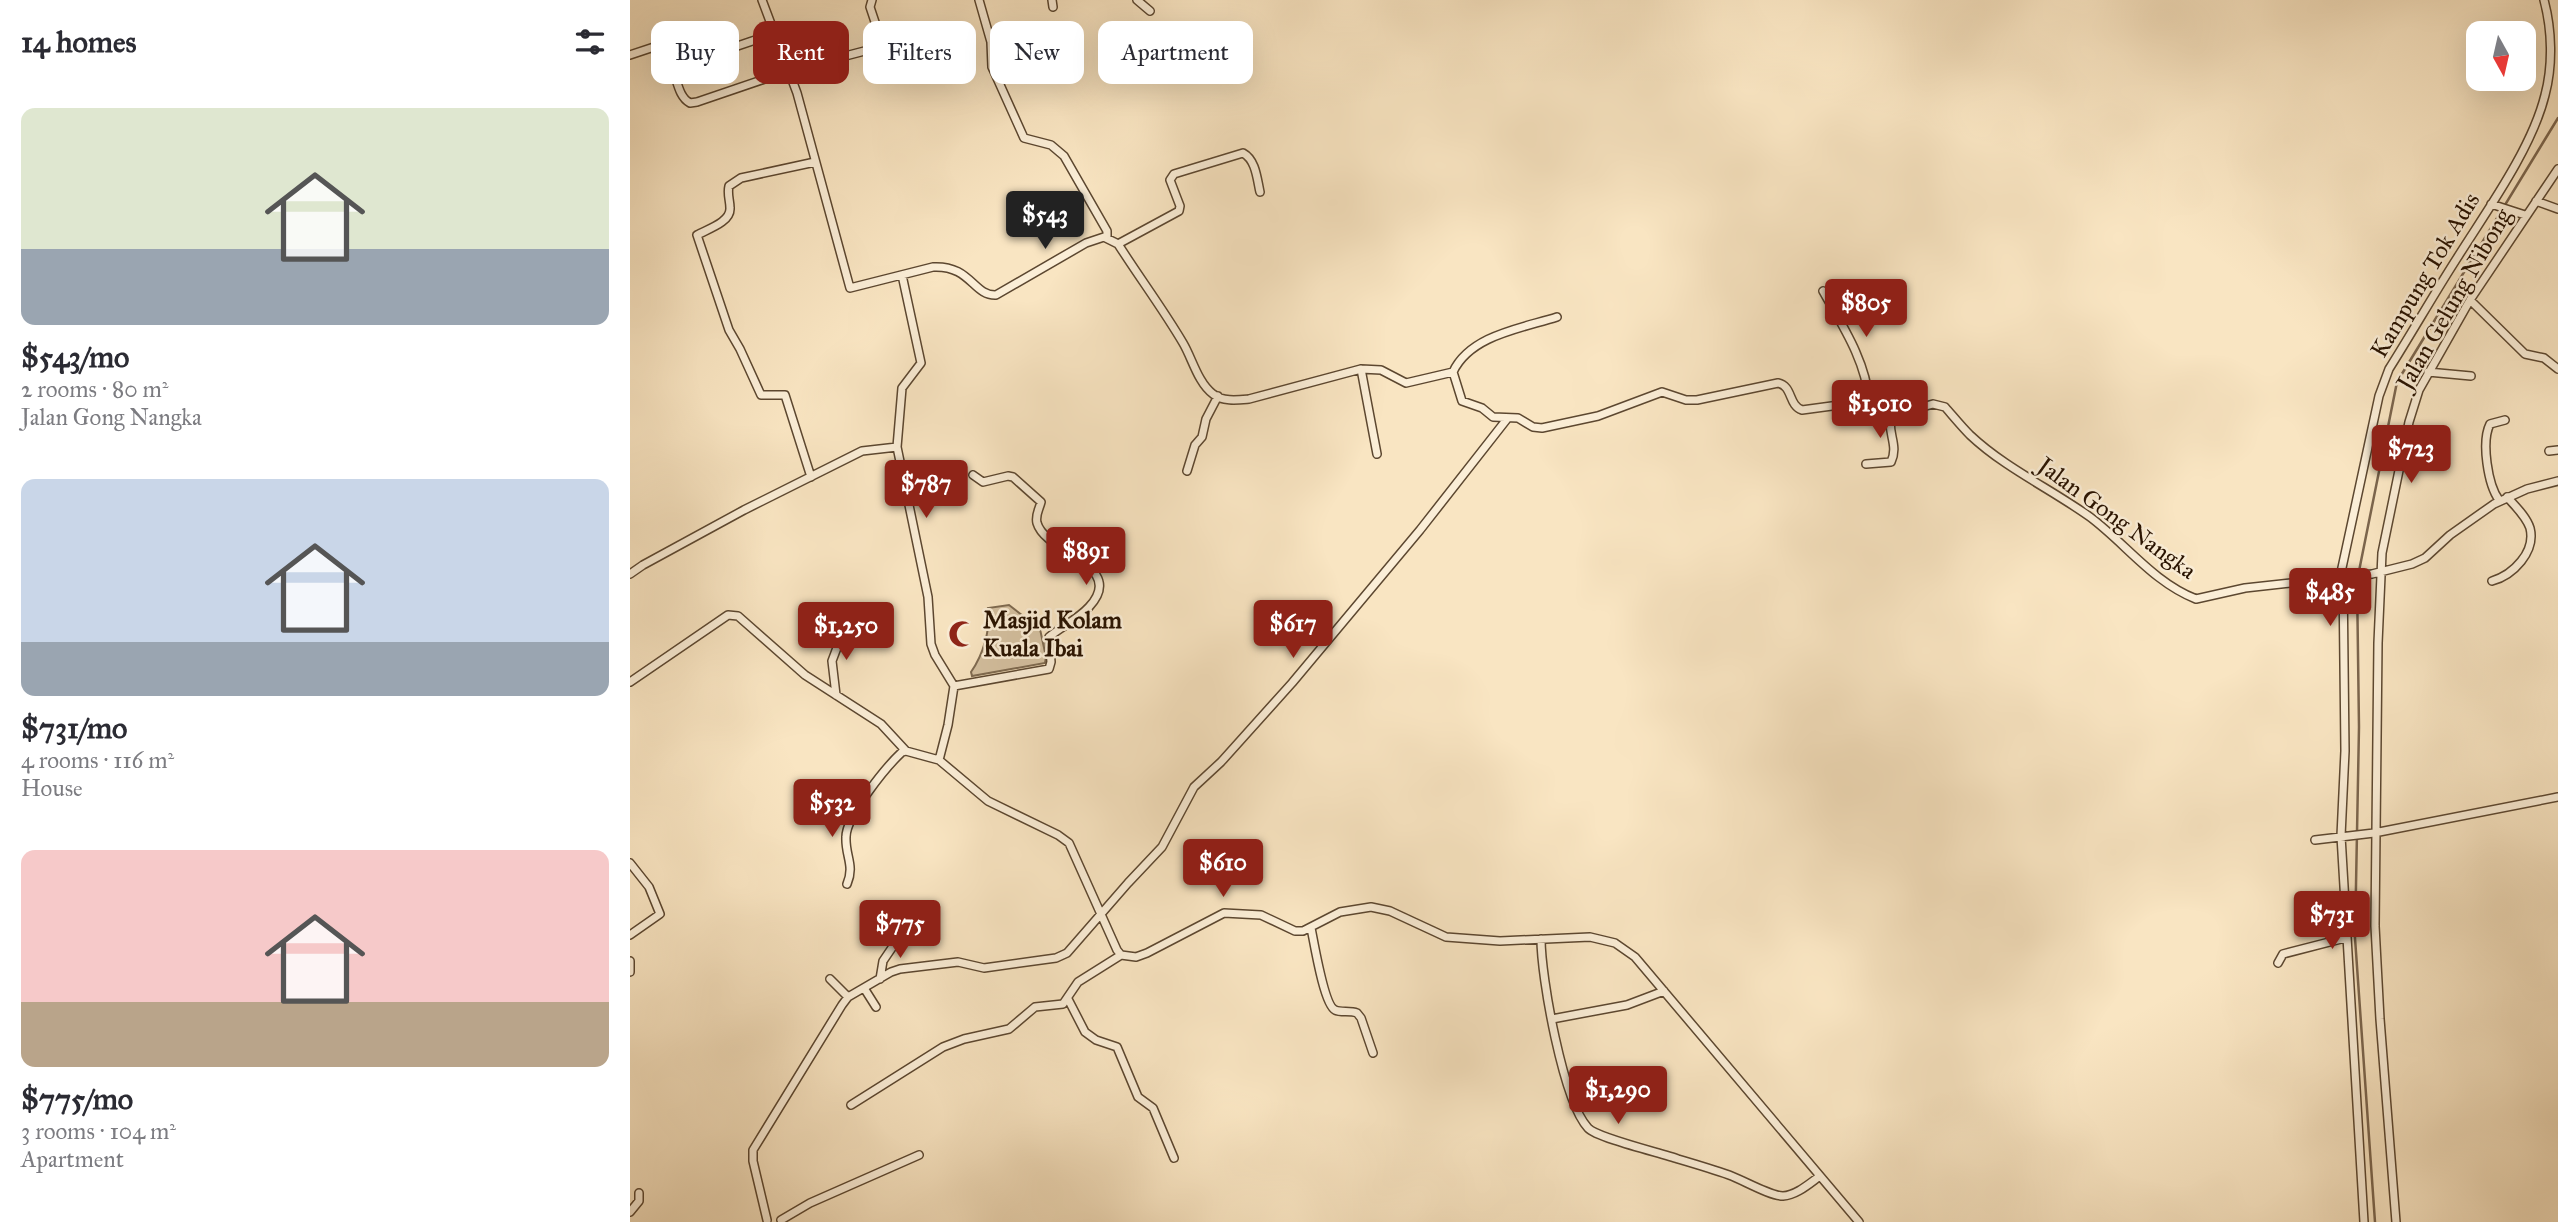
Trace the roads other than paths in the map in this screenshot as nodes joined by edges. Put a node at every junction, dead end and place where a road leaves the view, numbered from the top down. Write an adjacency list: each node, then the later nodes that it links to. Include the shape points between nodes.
1 (762, 0): 7 (street)
2 (872, 0): 9 (street, via 880,37 876,48)
3 (979, 0): 19 (street, via 991,43 992,67 1024,138 1052,145 1065,156)
4 (1137, 0): 6 (street)
5 (2544, 0): 16 (street, Kampung Tok Adis, via 2550,37 2546,94 2536,123)
6 (1150, 11)
7 (771, 21)
8 (630, 55): 10 (street, via 657,46 672,63 681,96 690,103)
9 (849, 55)
10 (753, 84)
11 (793, 84): 12 (street)
12 (815, 162): 21 (street, via 850,288); 42 (street, via 741,178 729,186 728,218 697,235 729,330 761,395 785,395)
13 (2558, 169): 15 (street, Jalan Gelung Nibong)
14 (1260, 192): 20 (street, via 1250,157 1243,153 1174,174 1170,180 1179,211)
15 (2536, 201): 17 (street); 18 (street, Jalan Gelung Nibong)
16 (2493, 204): 18 (street); 47 (street, Kampung Tok Adis, via 2443,278 2383,383)
17 (2558, 209)
18 (2523, 214): 23 (street, Jalan Gelung Nibong)
19 (1108, 238): 20 (street); 21 (street, via 1086,243 996,295 982,293 954,268 933,267)
20 (1118, 244): 30 (street, via 1204,382)
21 (902, 275): 35 (street, via 921,363 902,388)
22 (1824, 291): 31 (street, via 1855,350)
23 (2470, 300): 26 (street, via 2525,354 2544,358); 27 (street, Jalan Gelung Nibong)
24 (1557, 317): 28 (street, via 1493,337 1471,350)
25 (1361, 369): 28 (street, via 1381,370 1406,383); 30 (street, via 1250,399); 38 (street)
26 (2558, 369)
27 (2428, 372): 29 (street); 45 (street, Jalan Gelung Nibong, via 2409,422)
28 (1449, 373): 33 (street, via 1464,402 1493,417)
29 (2470, 376)
30 (1218, 397): 40 (street)
31 (1869, 401): 32 (street, via 1875,411); 33 (street, via 1802,410 1778,383 1696,400 1662,392 1598,416 1542,428)
32 (1891, 416): 39 (street, via 1895,445 1891,462); 47 (street, Jalan Gong Nangka, via 1933,404 1945,407 1972,437 2090,517 2140,563 2196,599)
33 (1507, 418): 61 (street, via 1292,683 1194,787 1162,847)
34 (2505, 420): 44 (street, via 2490,424 2487,433 2490,486)
35 (897, 447): 42 (street, via 862,451); 51 (street, via 928,597 931,644)
36 (2558, 450): 37 (street)
37 (2549, 451)
38 (1377, 454)
39 (1866, 464)
40 (1187, 471)
41 (973, 475): 51 (street, via 983,482 1008,476 1041,502 1036,517 1040,530 1088,567 1101,588 1090,607 1049,637 1049,669)
42 (811, 477): 46 (street)
43 (2558, 481): 44 (street)
44 (2503, 498): 45 (street, via 2424,558); 48 (street, via 2529,525 2530,539 2524,558)
45 (2381, 572): 47 (street); 56 (street, Jalan Gelung Nibong)
46 (630, 574)
47 (2343, 577): 57 (street, Kampung Tok Adis)
48 (2492, 581)
49 (840, 632): 52 (street, via 832,661)
50 (630, 682): 52 (street, via 733,614 806,676)
51 (954, 686): 54 (street)
52 (836, 695): 53 (street, via 881,723)
53 (906, 751): 54 (street); 60 (street, via 872,786 849,822 846,845 852,870)
54 (939, 760): 61 (street, via 988,801 1065,839)
55 (2558, 797): 56 (street)
56 (2372, 833): 57 (street); 90 (street, Jalan Gelung Nibong, via 2378,996)
57 (2342, 836): 58 (street); 65 (street, Kampung Tok Adis)
58 (2315, 840)
59 (630, 863): 64 (street, via 649,887 660,914)
60 (847, 884)
61 (1101, 914): 67 (street); 72 (street, via 1060,957 984,968 954,962 900,969)
62 (1311, 928): 66 (street, via 1340,912 1371,907 1446,937); 67 (street, via 1295,930 1261,915 1224,913 1147,953); 79 (street, via 1331,1007 1357,1013)
63 (902, 933): 72 (street, via 883,961)
64 (630, 935)
65 (2345, 937): 69 (street, via 2283,954); 89 (street, Kampung Tok Adis)
66 (1541, 939): 74 (street, via 1580,936 1615,943 1635,957); 78 (street, via 1542,974)
67 (1121, 955): 76 (street, via 1079,982)
68 (630, 961): 70 (street)
69 (2278, 963)
70 (630, 972)
71 (830, 979): 75 (street)
72 (880, 979): 73 (street)
73 (864, 988): 75 (street); 77 (street)
74 (1664, 990): 78 (street, via 1627,1005); 83 (street)
75 (848, 998): 86 (street, via 753,1150)
76 (1068, 999): 80 (street, via 1057,1006 1032,1009 1009,1029 943,1047); 82 (street, via 1085,1032 1117,1047 1138,1097 1153,1108)
77 (876, 1007)
78 (1552, 1019): 83 (street, via 1569,1086 1587,1128 1599,1136 1781,1196)
79 (1373, 1053)
80 (851, 1105)
81 (919, 1155): 87 (street, via 810,1203)
82 (1174, 1158)
83 (1821, 1175): 88 (street)
84 (639, 1194): 85 (street)
85 (630, 1213)
86 (766, 1221): 87 (street)
87 (782, 1221)
88 (1859, 1222)
89 (2364, 1222)
90 (2396, 1222)

